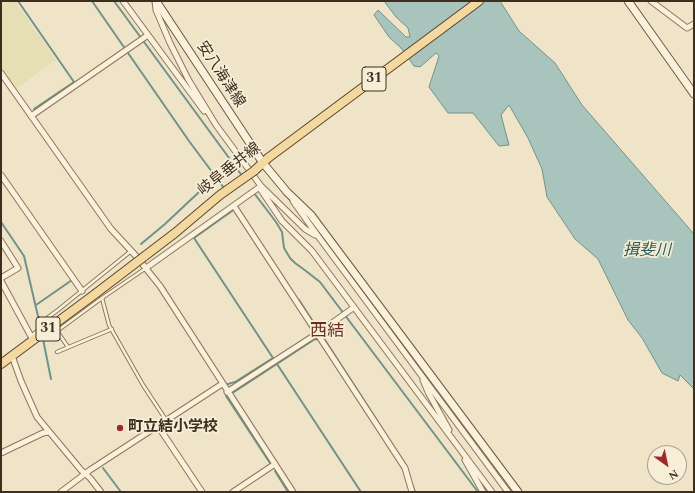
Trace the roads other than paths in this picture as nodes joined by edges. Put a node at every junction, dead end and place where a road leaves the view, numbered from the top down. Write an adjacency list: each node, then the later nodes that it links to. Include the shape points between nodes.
1 (123, 1): 7 (street)
2 (156, 1): 11 (street, via 156,10 170,43); 12 (street, 安八海津線)
3 (479, 1): 12 (main road, 岐阜垂井線 / 31)
4 (628, 1): 9 (street)
5 (651, 1): 6 (street, via 687,28)
6 (694, 24)
7 (148, 35): 10 (street); 11 (street)
8 (1, 73): 10 (street)
9 (694, 94)
10 (31, 116): 19 (street, via 111,229)
11 (216, 125): 14 (street)
12 (265, 160): 15 (street, 安八海津線); 26 (main road, 岐阜垂井線 / 31, bridge)
13 (1, 174): 22 (street)
14 (261, 186): 16 (street); 17 (street, via 305,229); 24 (street, via 261,190 282,221 312,251)
15 (287, 192): 17 (street); 53 (street, 安八海津線, via 311,215)
16 (234, 206): 20 (street); 27 (street)
17 (318, 236): 33 (street)
18 (1, 241): 21 (street, via 18,268)
19 (132, 250): 20 (street); 22 (lane)
20 (146, 268): 23 (lane); 34 (street)
21 (1, 280): 28 (street)
22 (82, 291): 28 (lane, via 43,320 46,324)
23 (102, 298): 25 (lane); 26 (lane)
24 (354, 308): 27 (street); 39 (street)
25 (112, 329): 29 (lane); 36 (lane, via 143,386)
26 (53, 330): 28 (main road, 岐阜垂井線 / 31); 29 (lane)
27 (318, 333): 35 (street); 49 (street, via 405,468)
28 (32, 338): 31 (main road, 岐阜垂井線 / 31)
29 (68, 347): 30 (lane)
30 (57, 352)
31 (12, 356): 32 (main road, 岐阜垂井線 / 31); 38 (street, via 37,417)
32 (1, 364)
33 (421, 374): 39 (street); 52 (street)
34 (222, 384): 35 (street); 36 (street)
35 (227, 392): 41 (street)
36 (166, 420): 37 (street)
37 (158, 426): 42 (street); 46 (street)
38 (49, 432): 40 (street); 42 (street)
39 (458, 447): 43 (street); 51 (street)
40 (1, 453)
41 (275, 464): 47 (street); 48 (street)
42 (85, 474): 44 (street); 45 (street)
43 (482, 490): 50 (street)
44 (61, 492)
45 (101, 492)
46 (202, 492)
47 (233, 492)
48 (293, 492)
49 (412, 492)
50 (475, 492)
51 (492, 492)
52 (508, 492)
53 (518, 492)

